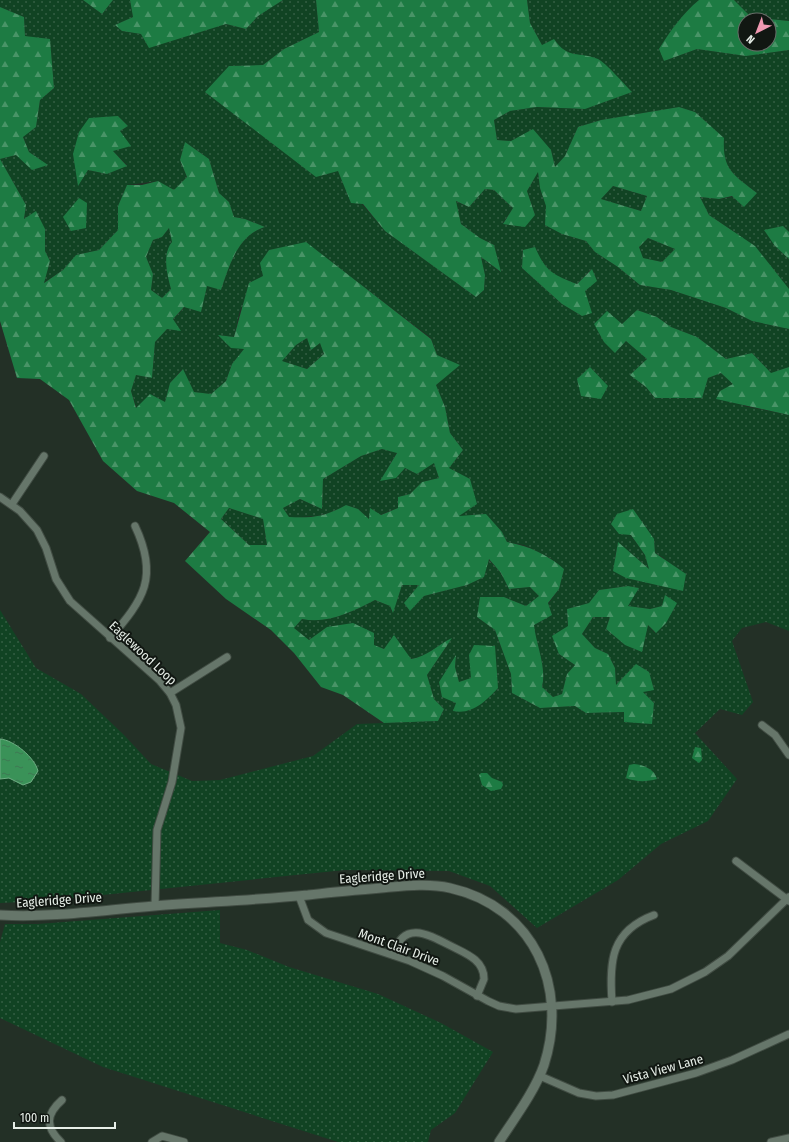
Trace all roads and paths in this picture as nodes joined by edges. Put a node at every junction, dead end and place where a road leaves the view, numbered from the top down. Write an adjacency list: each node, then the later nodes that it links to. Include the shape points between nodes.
1 (44, 456): 3 (street)
2 (0, 497): 3 (street, Eaglewood Loop)
3 (12, 504): 5 (street, Eaglewood Loop, via 27,518 40,536 56,579 65,595)
4 (135, 526): 5 (street, via 146,557 145,583 136,605)
5 (110, 638): 7 (street, Eaglewood Loop)
6 (227, 657): 7 (street)
7 (170, 693): 13 (street, Eaglewood Loop, via 180,715 181,734 169,796 157,830)
8 (762, 725): 9 (street, via 775,735)
9 (789, 755)
10 (736, 860): 12 (street)
11 (298, 896): 13 (main road, Eagleridge Drive); 16 (street, Mont Clair Drive, via 308,920 320,931); 19 (main road, Eagleridge Drive, via 416,885 451,888 472,895 500,911 529,941 548,977)
12 (788, 900): 18 (street, Mont Clair Drive, via 745,940 705,972 660,993)
13 (155, 906): 14 (main road, Eagleridge Drive, via 40,916)
14 (0, 915)
15 (654, 915): 18 (street, via 631,927 615,948 610,966)
16 (394, 955): 17 (street, Mont Clair Drive, via 426,968); 17 (street, via 398,943 408,934 417,932 431,935 471,956 480,965 484,979)
17 (477, 996): 19 (street, Mont Clair Drive, via 508,1008)
18 (612, 1002): 19 (street, Mont Clair Drive)
19 (553, 1006): 21 (main road, Eagleridge Drive, via 550,1044)
20 (789, 1034): 21 (street, Vista View Lane, via 702,1071 613,1095 579,1093)
21 (540, 1076): 27 (main road, Eagleridge Drive)
22 (62, 1100): 24 (street, via 54,1109 49,1122 51,1132)
23 (789, 1138): 28 (street)
24 (61, 1142)
25 (152, 1142): 26 (street, via 162,1136)
26 (184, 1142)
27 (499, 1142)
28 (771, 1142)

